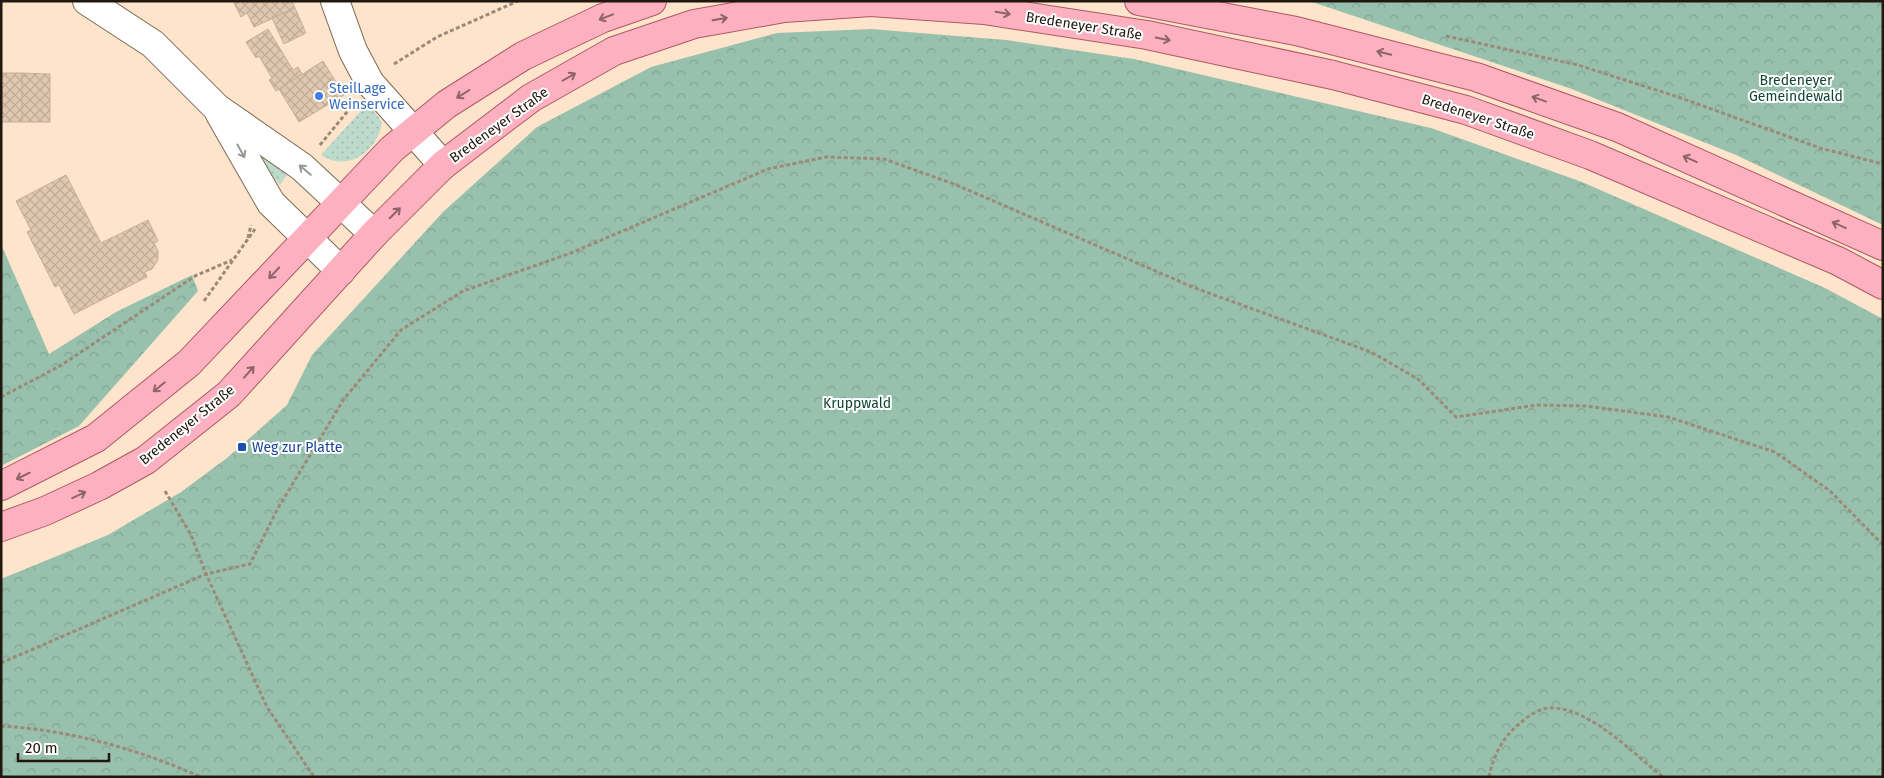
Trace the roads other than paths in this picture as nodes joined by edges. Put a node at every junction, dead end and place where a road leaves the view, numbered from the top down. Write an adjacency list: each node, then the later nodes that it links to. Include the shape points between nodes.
1 (87, 1): 5 (street, via 153,44)
2 (335, 1): 6 (street, via 353,51 370,83)
3 (652, 1): 6 (main road, one-way to 6, via 603,18 523,56 447,104)
4 (1140, 1): 11 (main road, one-way to 4, via 1617,127 1476,76 1296,31)
5 (217, 108): 8 (street, one-way to 5, via 302,167); 10 (street, one-way to 10, via 271,203)
6 (413, 133): 7 (street); 8 (main road, via 392,149)
7 (443, 164): 9 (main road, Bredeneyer Straße, one-way to 7); 13 (main road, Bredeneyer Straße, one-way to 13, via 531,98 614,51 694,24 784,8 871,2 984,10 1146,35 1333,75 1466,110 1590,155 1838,261)
8 (342, 202): 9 (street); 10 (main road)
9 (374, 234): 12 (main road, Bredeneyer Straße)
10 (307, 238): 12 (street); 14 (main road, one-way to 14, via 189,363 96,438)
11 (1883, 246)
12 (340, 271): 15 (main road, Bredeneyer Straße, one-way to 12, via 45,511 146,460 229,394)
13 (1883, 285)
14 (1, 486)
15 (1, 527)

